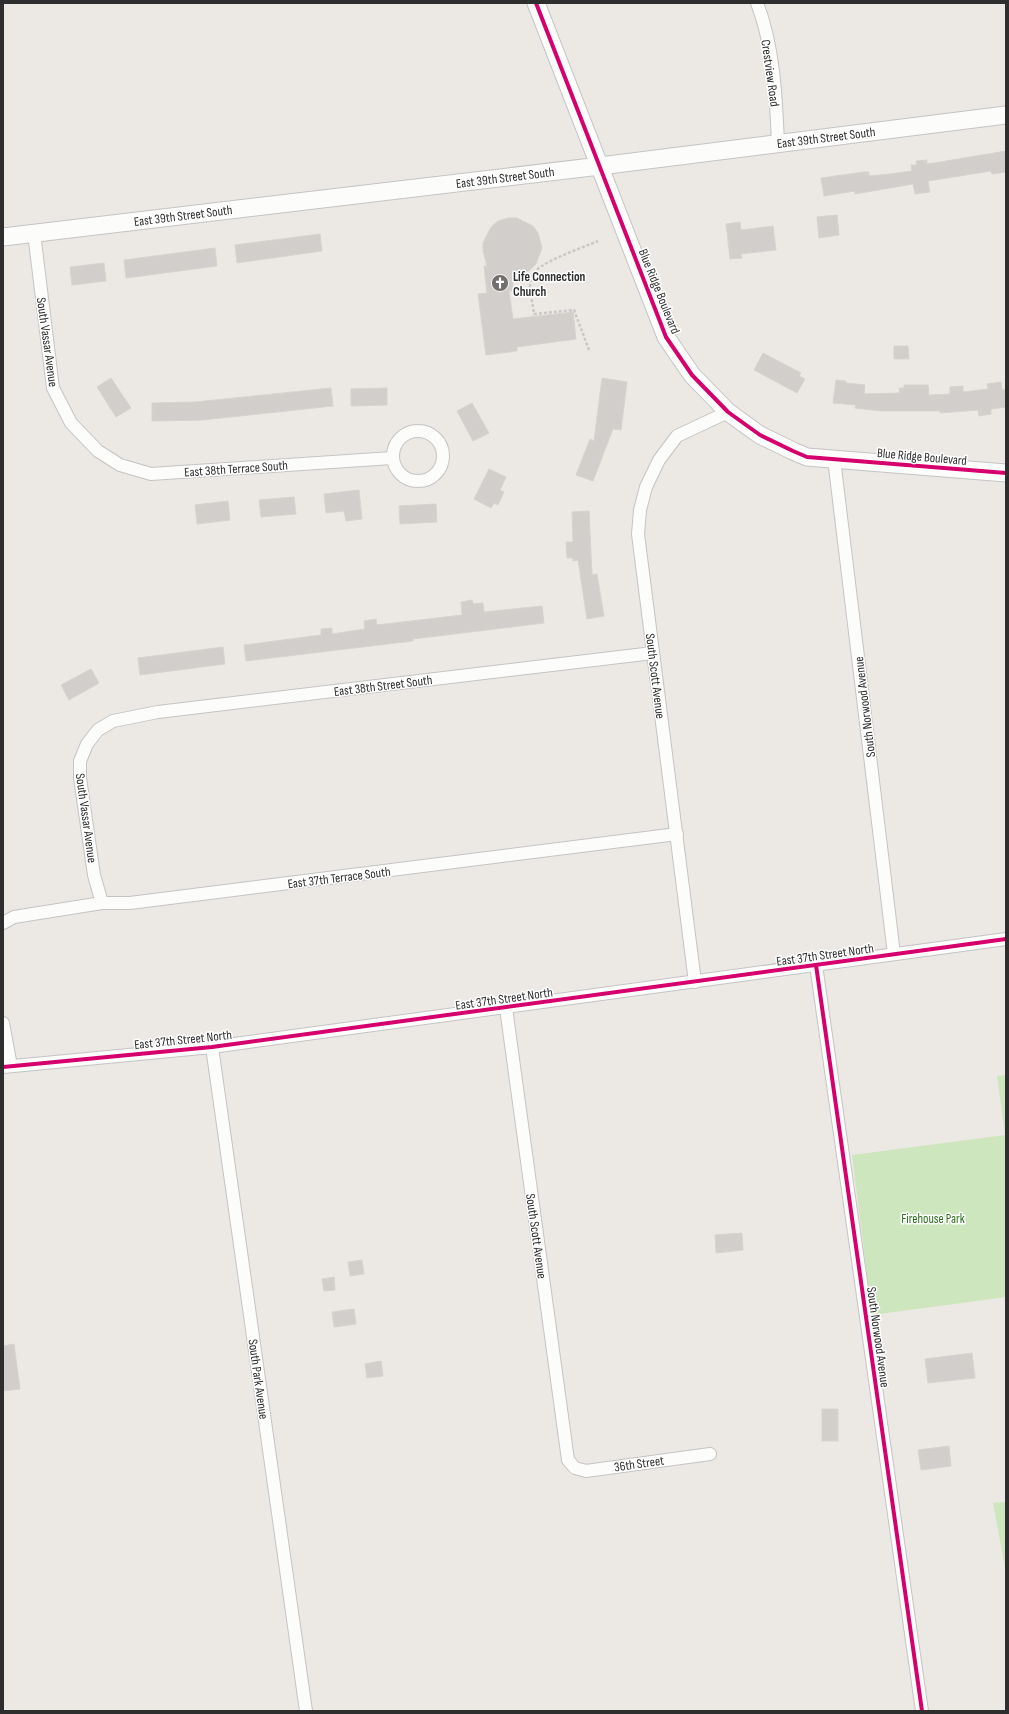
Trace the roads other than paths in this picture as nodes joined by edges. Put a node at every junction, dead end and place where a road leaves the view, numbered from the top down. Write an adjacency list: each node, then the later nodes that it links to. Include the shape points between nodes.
1 (536, 3): 5 (main road, Blue Ridge Boulevard)
2 (757, 3): 4 (street, Crestview Road, via 767,36 776,89)
3 (1006, 115): 4 (main road, East 39th Street South)
4 (778, 143): 5 (main road, East 39th Street South)
5 (600, 166): 6 (main road, East 39th Street South); 8 (main road, Blue Ridge Boulevard, via 666,336 692,375)
6 (34, 232): 7 (main road, East 39th Street South); 9 (street, South Vassar Avenue, via 53,388 70,424)
7 (3, 236)
8 (728, 412): 11 (main road, Blue Ridge Boulevard, via 760,435 793,451 807,457); 13 (street, South Scott Avenue, via 677,436 659,460 646,487 640,510 638,534)
9 (88, 441): 10 (street, East 38th Terrace South, via 120,465 151,474)
10 (392, 458): 10 (street, via 401,476 410,481 420,482 437,473 444,455 435,437 426,432 416,431 407,433 399,439)
11 (834, 459): 12 (main road, Blue Ridge Boulevard); 19 (street, South Norwood Avenue)
12 (1006, 473)
13 (653, 653): 14 (street, East 38th Street South, via 166,711); 15 (street, South Scott Avenue)
14 (113, 721): 16 (street, South Vassar Avenue, via 98,730 87,744 80,761 80,778 94,875)
15 (676, 834): 16 (street, East 37th Terrace South, via 130,903); 21 (street, South Scott Avenue)
16 (102, 903): 17 (street, East 37th Terrace South, via 14,917)
17 (3, 923)
18 (1006, 939): 19 (street, East 37th Street North)
19 (894, 954): 20 (street, East 37th Street North)
20 (816, 965): 21 (street, East 37th Street North); 29 (street, South Norwood Avenue)
21 (695, 982): 22 (street, East 37th Street North)
22 (506, 1008): 24 (street, East 37th Street North); 27 (street, South Scott Avenue, via 568,1460)
23 (3, 1023): 25 (street)
24 (212, 1046): 25 (street, East 37th Street North); 28 (street, South Park Avenue)
25 (8, 1064)
26 (710, 1454): 27 (street, 36th Street, via 586,1470 575,1468)
27 (571, 1464)
28 (306, 1711)
29 (922, 1711)

